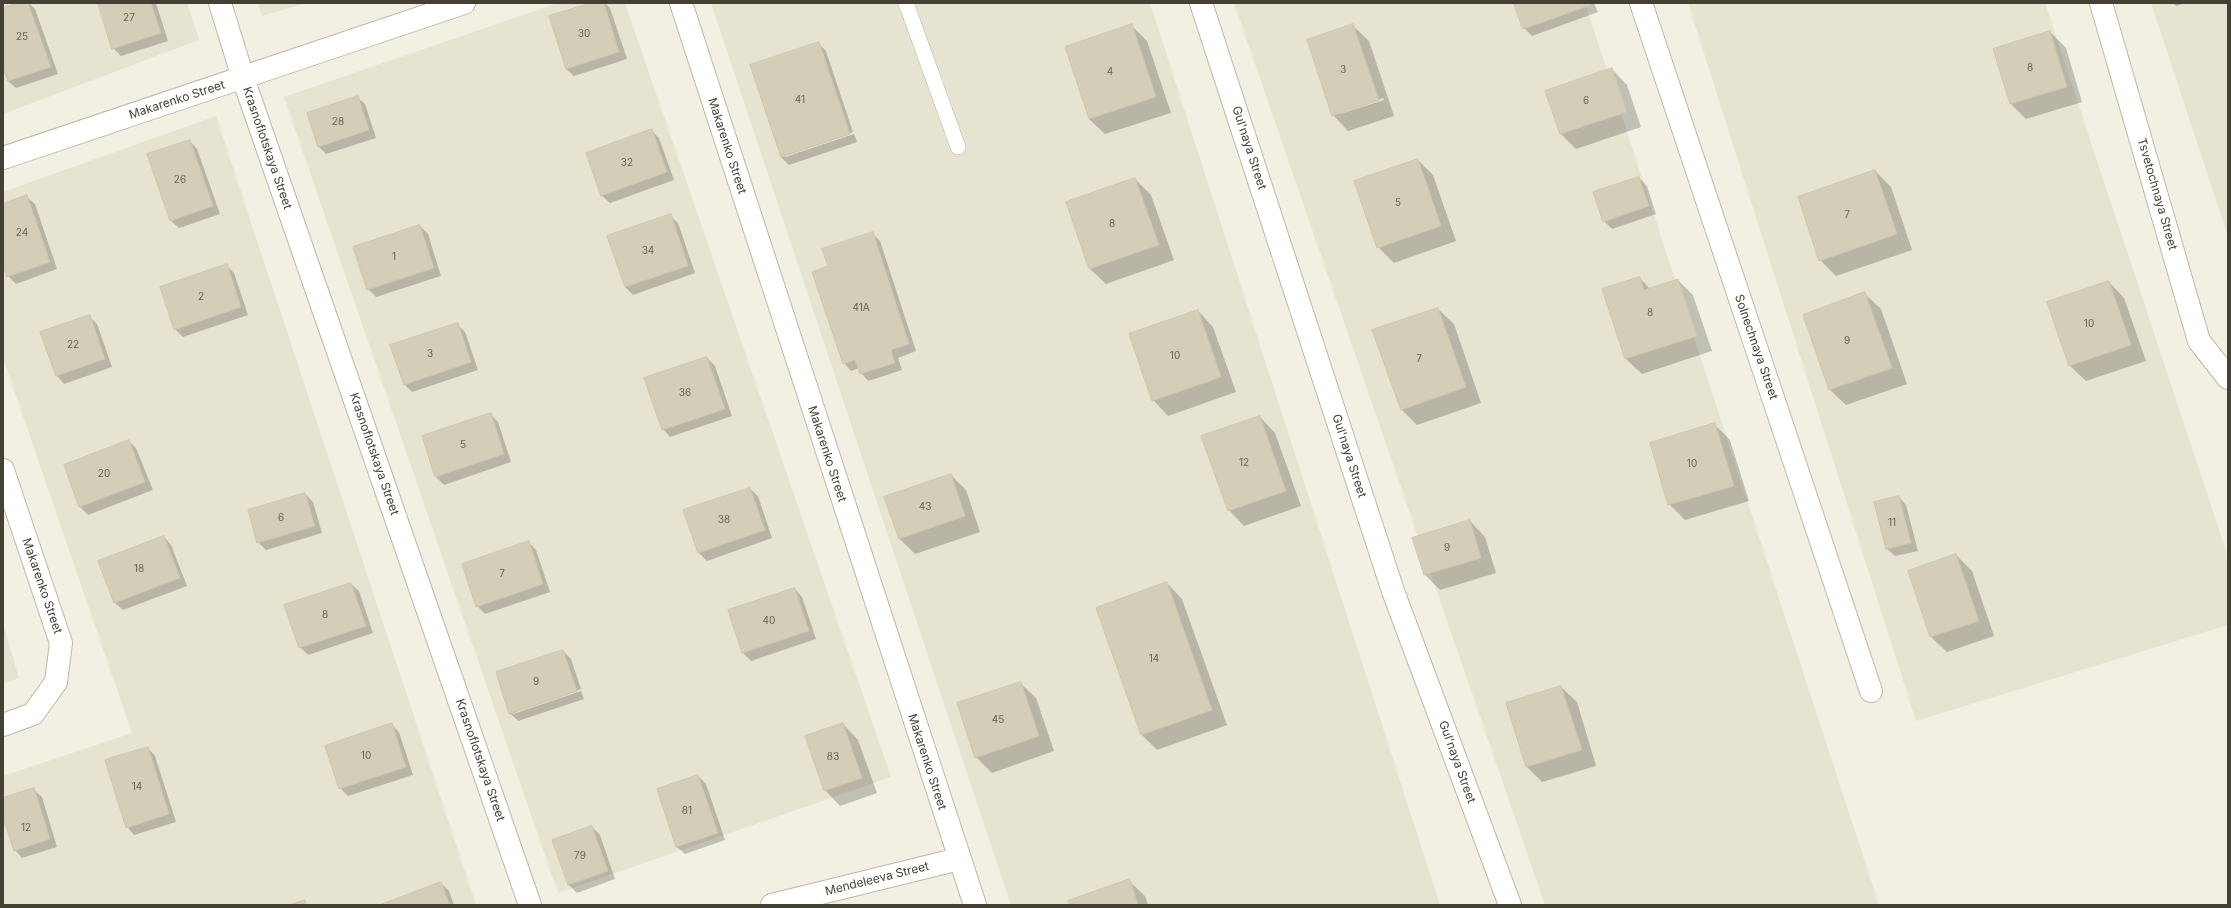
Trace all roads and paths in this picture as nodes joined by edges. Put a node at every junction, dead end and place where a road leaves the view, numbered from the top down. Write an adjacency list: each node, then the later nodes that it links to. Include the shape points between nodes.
1 (220, 3): 8 (street, Krasnoflotskaya Street)
2 (464, 3): 8 (street, Makarenko Street)
3 (681, 3): 15 (street, Makarenko Street)
4 (906, 3): 9 (lane)
5 (1201, 3): 19 (street, Gul'naya Street, via 1393,591)
6 (1641, 3): 13 (street, Solnechnaya Street)
7 (2101, 3): 11 (street, Tsvetochnaya Street, via 2199,341)
8 (243, 78): 10 (street, Makarenko Street); 16 (street, Krasnoflotskaya Street)
9 (958, 147)
10 (3, 158)
11 (2228, 378)
12 (3, 470): 14 (street, Makarenko Street, via 61,643 56,682 33,714)
13 (1871, 690)
14 (3, 725)
15 (959, 859): 17 (street, Mendeleeva Street); 18 (street, Makarenko Street)
16 (530, 905)
17 (772, 905)
18 (975, 905)
19 (1510, 905)

